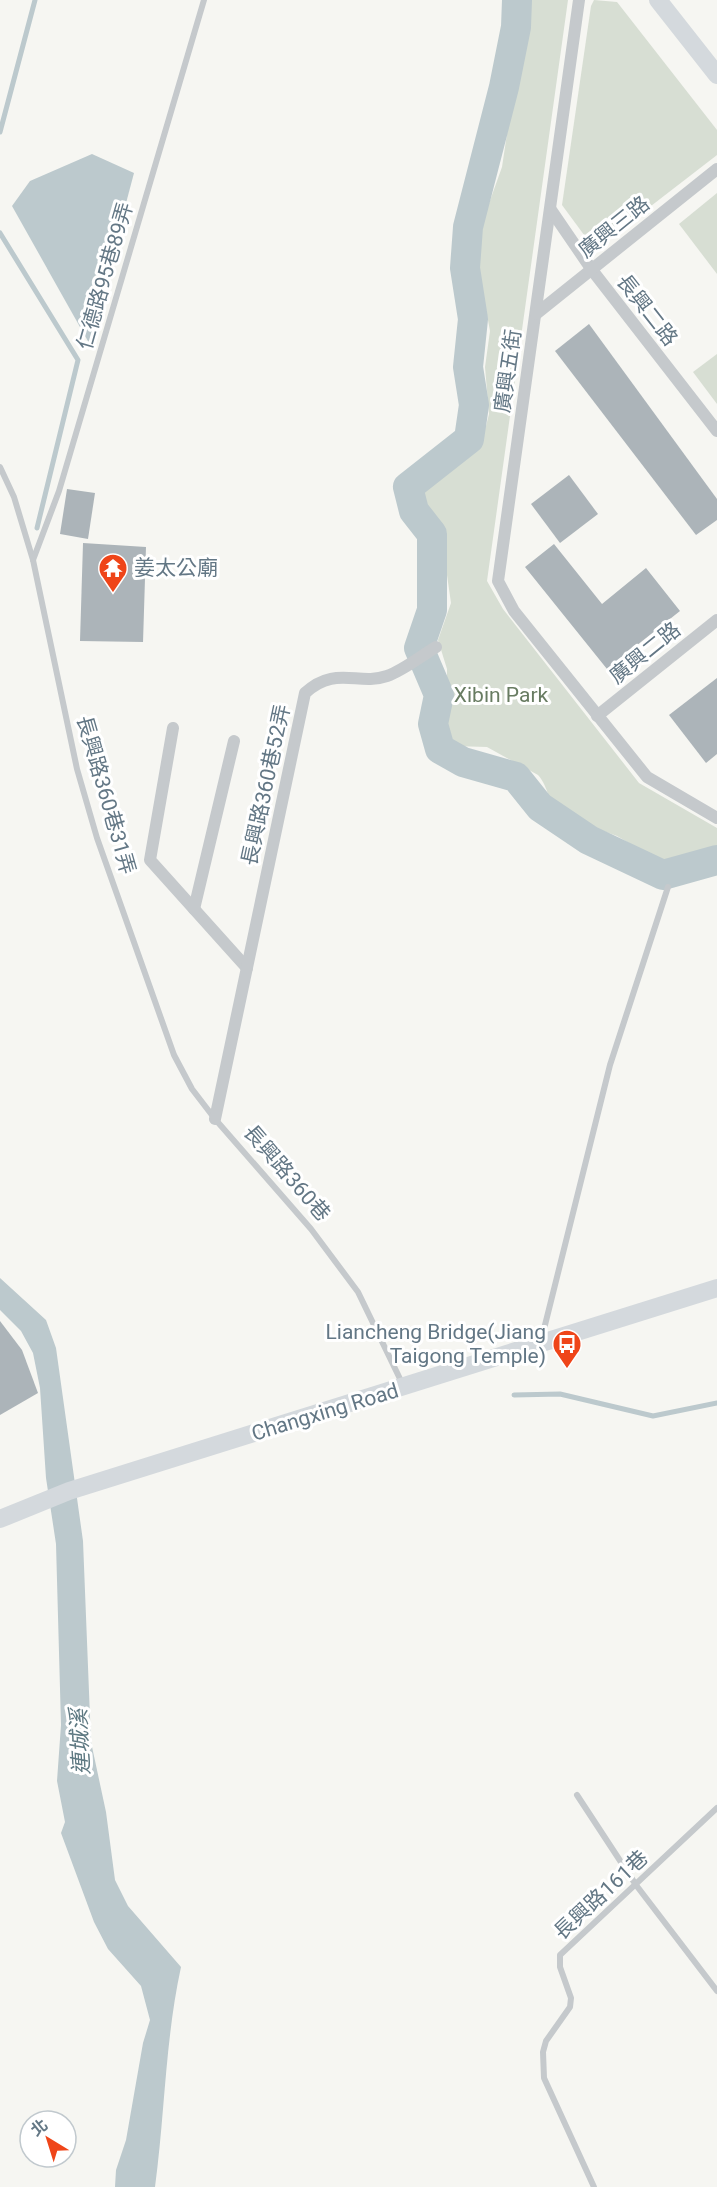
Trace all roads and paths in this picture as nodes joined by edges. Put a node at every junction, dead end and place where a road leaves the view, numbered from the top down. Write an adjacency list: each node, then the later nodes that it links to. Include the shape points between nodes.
1 (204, 0): 11 (lane, 仁德路95巷89弄, via 59,491)
2 (579, 0): 6 (street, 廣興五街)
3 (658, 0): 4 (main road)
4 (717, 75)
5 (717, 169): 7 (street, 廣興三路)
6 (550, 210): 7 (street, 長興二路); 8 (street, 廣興五街)
7 (592, 270): 8 (street, 廣興三路); 9 (street, 長興二路)
8 (536, 314): 14 (street, 廣興五街, via 498,581 514,611)
9 (717, 431)
10 (0, 467): 11 (lane, 長興路360巷31弄, via 14,497)
11 (33, 560): 21 (lane, 長興路360巷31弄, via 77,770 97,838 174,1055)
12 (717, 620): 14 (street, 廣興二路)
13 (436, 647): 20 (street, 長興路360巷52弄, via 386,677 331,678 313,685 306,693)
14 (597, 716): 17 (street, 廣興五街, via 647,777)
15 (173, 728): 19 (street, via 150,860)
16 (234, 741): 19 (street)
17 (717, 818)
18 (668, 887): 23 (lane, via 610,1065)
19 (194, 909): 20 (street)
20 (247, 968): 21 (street, 長興路360巷)
21 (214, 1119): 24 (lane, 長興路360巷, via 310,1229 358,1292)
22 (717, 1288): 23 (main road, Changxing Road)
23 (540, 1344): 24 (main road, Changxing Road)
24 (404, 1388): 25 (main road, Changxing Road, via 64,1493)
25 (0, 1519)
26 (577, 1795): 28 (lane)
27 (717, 1808): 28 (lane, 長興路161巷)
28 (636, 1885): 29 (lane); 30 (lane, 長興路161巷, via 560,1955 570,2007 546,2041 543,2052 544,2078)
29 (717, 1991)
30 (594, 2187)

